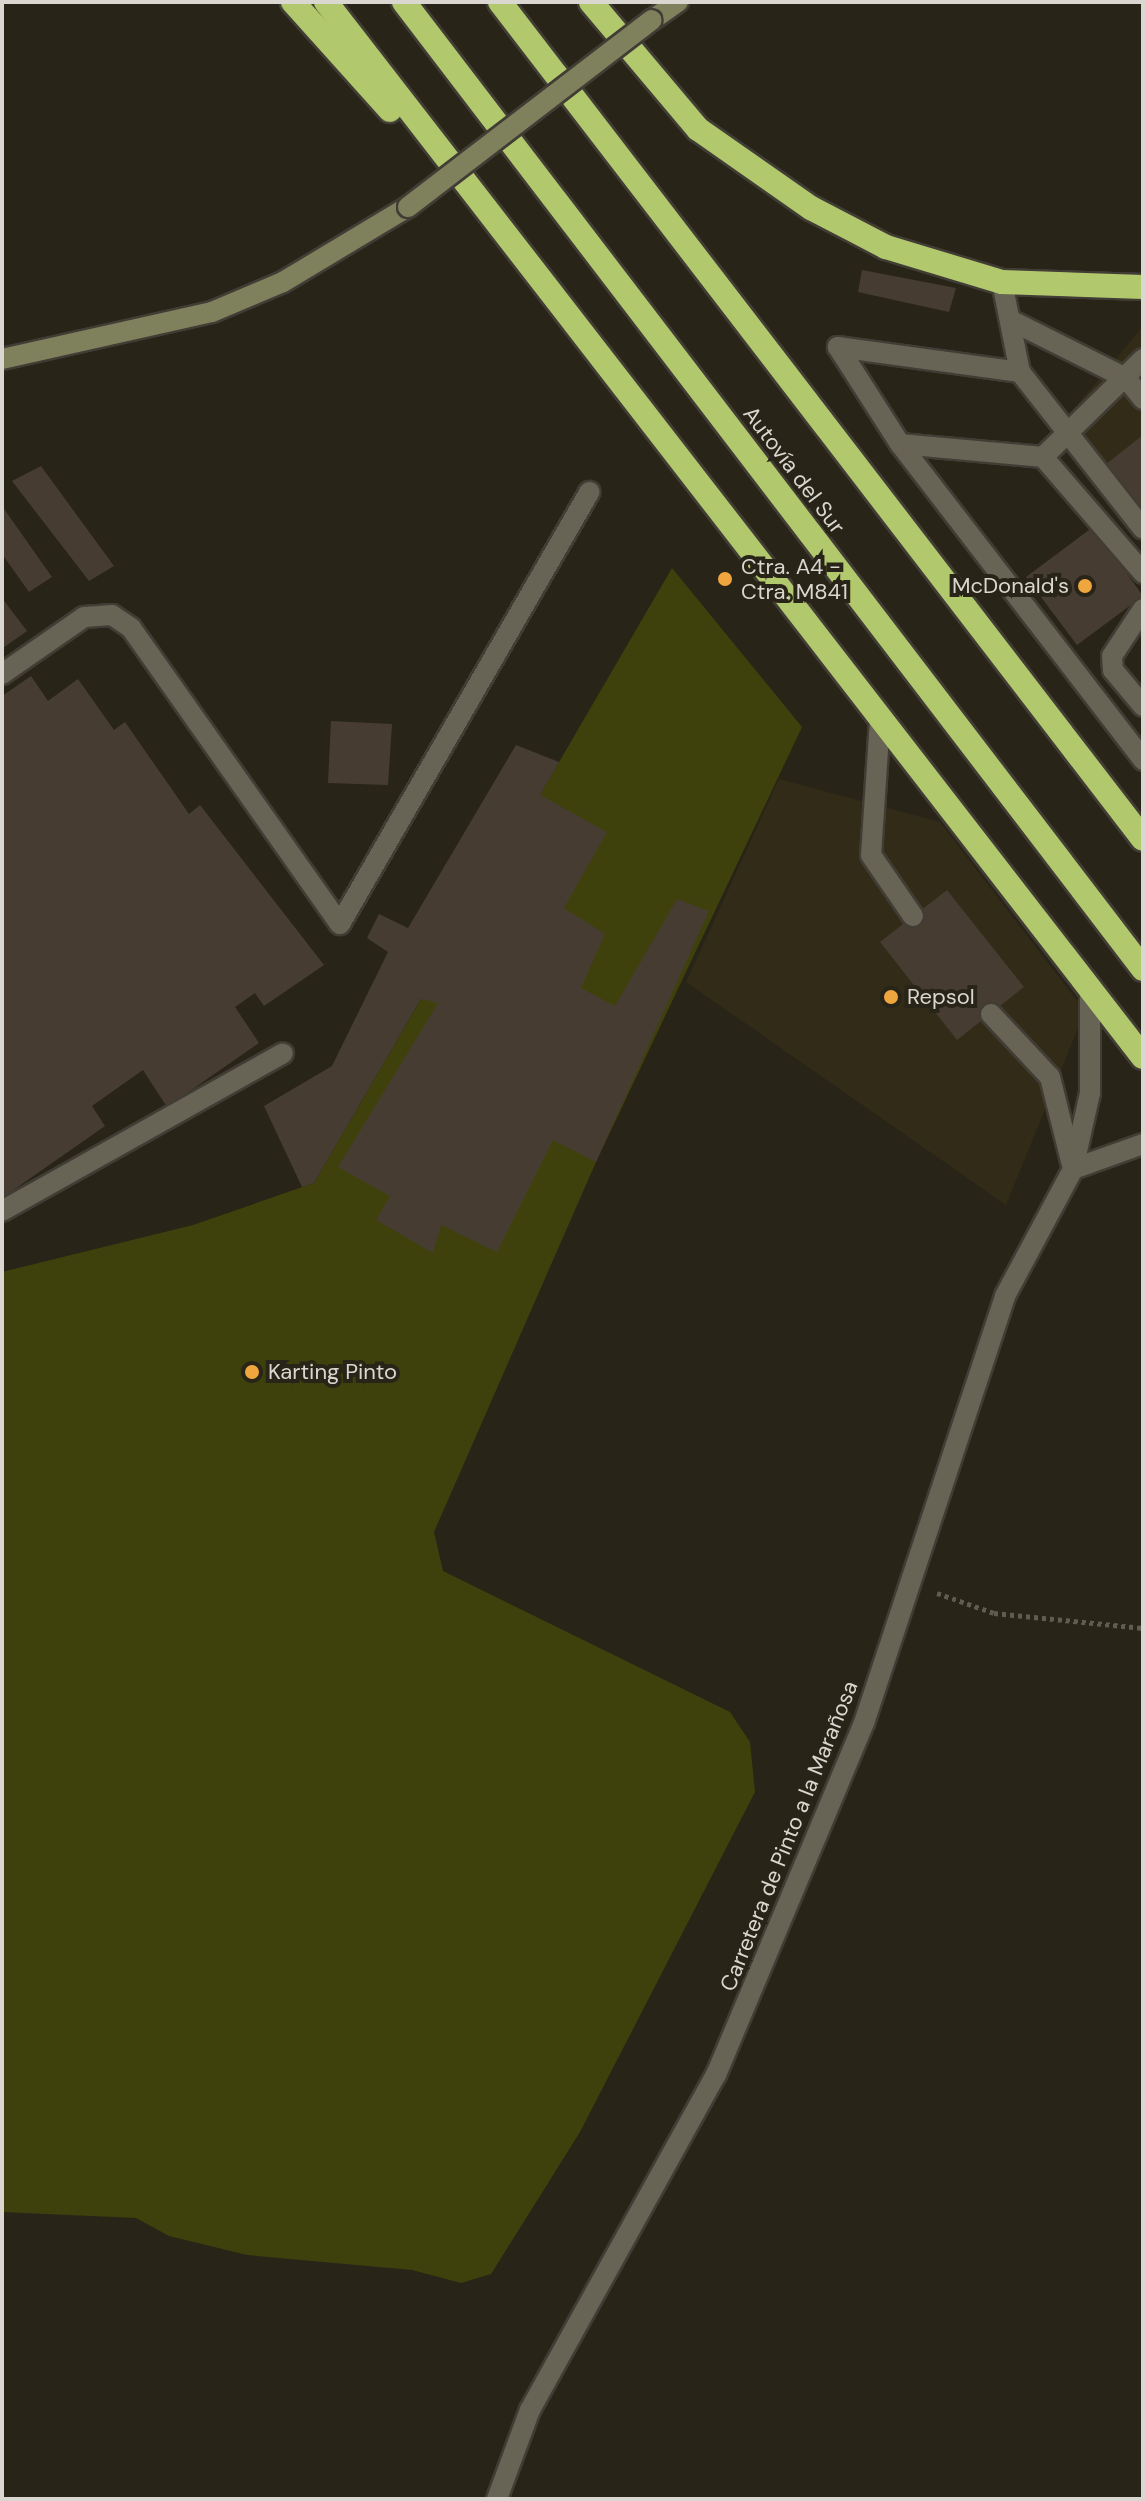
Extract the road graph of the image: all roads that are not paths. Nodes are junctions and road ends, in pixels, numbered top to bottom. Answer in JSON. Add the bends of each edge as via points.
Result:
{"nodes":[{"id":1,"x":293,"y":2,"type":"edge"},
{"id":2,"x":326,"y":2,"type":"edge"},
{"id":3,"x":404,"y":2,"type":"edge"},
{"id":4,"x":500,"y":2,"type":"edge"},
{"id":5,"x":591,"y":2,"type":"edge"},
{"id":6,"x":678,"y":2,"type":"edge"},
{"id":7,"x":524,"y":261,"type":"junction"},
{"id":8,"x":1002,"y":282,"type":"junction"},
{"id":9,"x":1143,"y":287,"type":"edge"},
{"id":10,"x":1010,"y":320,"type":"junction"},
{"id":11,"x":2,"y":359,"type":"edge"},
{"id":12,"x":1143,"y":359,"type":"edge"},
{"id":13,"x":1020,"y":372,"type":"junction"},
{"id":14,"x":1126,"y":378,"type":"junction"},
{"id":15,"x":1143,"y":399,"type":"edge"},
{"id":16,"x":1066,"y":437,"type":"junction"},
{"id":17,"x":900,"y":444,"type":"junction"},
{"id":18,"x":1043,"y":457,"type":"junction"},
{"id":19,"x":589,"y":492,"type":"dead end"},
{"id":20,"x":1143,"y":529,"type":"edge"},
{"id":21,"x":1143,"y":573,"type":"edge"},
{"id":22,"x":1143,"y":609,"type":"edge"},
{"id":23,"x":2,"y":674,"type":"edge"},
{"id":24,"x":1143,"y":706,"type":"edge"},
{"id":25,"x":1143,"y":719,"type":"edge"},
{"id":26,"x":880,"y":720,"type":"junction"},
{"id":27,"x":1125,"y":737,"type":"junction"},
{"id":28,"x":1143,"y":760,"type":"edge"},
{"id":29,"x":1143,"y":839,"type":"edge"},
{"id":30,"x":913,"y":916,"type":"dead end"},
{"id":31,"x":1143,"y":969,"type":"edge"},
{"id":32,"x":1090,"y":991,"type":"junction"},
{"id":33,"x":991,"y":1014,"type":"dead end"},
{"id":34,"x":283,"y":1053,"type":"dead end"},
{"id":35,"x":1143,"y":1057,"type":"edge"},
{"id":36,"x":1143,"y":1144,"type":"edge"},
{"id":37,"x":1073,"y":1169,"type":"junction"},
{"id":38,"x":2,"y":1211,"type":"edge"},
{"id":39,"x":497,"y":2499,"type":"edge"}],
"edges":[{"from":1,"to":7,"type":"highway"},
{"from":2,"to":7,"type":"highway"},
{"from":3,"to":31,"type":"highway","name":"Autovía del Sur"},
{"from":4,"to":29,"type":"highway"},
{"from":5,"to":8,"type":"highway","via":[[698,129],[811,208],[886,247]]},
{"from":6,"to":11,"type":"main road","bridge":true,"via":[[408,207],[283,282],[212,312]]},
{"from":7,"to":26,"type":"highway"},
{"from":8,"to":9,"type":"highway"},
{"from":8,"to":10,"type":"street"},
{"from":10,"to":13,"type":"street"},
{"from":10,"to":14,"type":"street"},
{"from":12,"to":14,"type":"street"},
{"from":13,"to":16,"type":"street"},
{"from":13,"to":17,"type":"street","via":[[838,347]]},
{"from":14,"to":15,"type":"street"},
{"from":14,"to":16,"type":"street"},
{"from":16,"to":18,"type":"street"},
{"from":16,"to":20,"type":"street"},
{"from":17,"to":18,"type":"street"},
{"from":17,"to":27,"type":"street"},
{"from":18,"to":21,"type":"street"},
{"from":19,"to":23,"type":"street","via":[[340,924],[131,628],[112,615],[84,617]]},
{"from":22,"to":24,"type":"street","via":[[1112,656],[1113,670]]},
{"from":25,"to":27,"type":"street"},
{"from":26,"to":30,"type":"street","via":[[871,855]]},
{"from":26,"to":32,"type":"highway"},
{"from":27,"to":28,"type":"street"},
{"from":32,"to":35,"type":"highway"},
{"from":32,"to":37,"type":"street","name":"Carretera de Pinto a la Marañosa","via":[[1090,1093]]},
{"from":33,"to":37,"type":"street","via":[[1050,1077]]},
{"from":34,"to":38,"type":"street"},
{"from":36,"to":37,"type":"street"},
{"from":37,"to":39,"type":"street","name":"Carretera de Pinto a la Marañosa","via":[[1005,1296],[864,1723],[716,2075],[530,2410]]}]}
